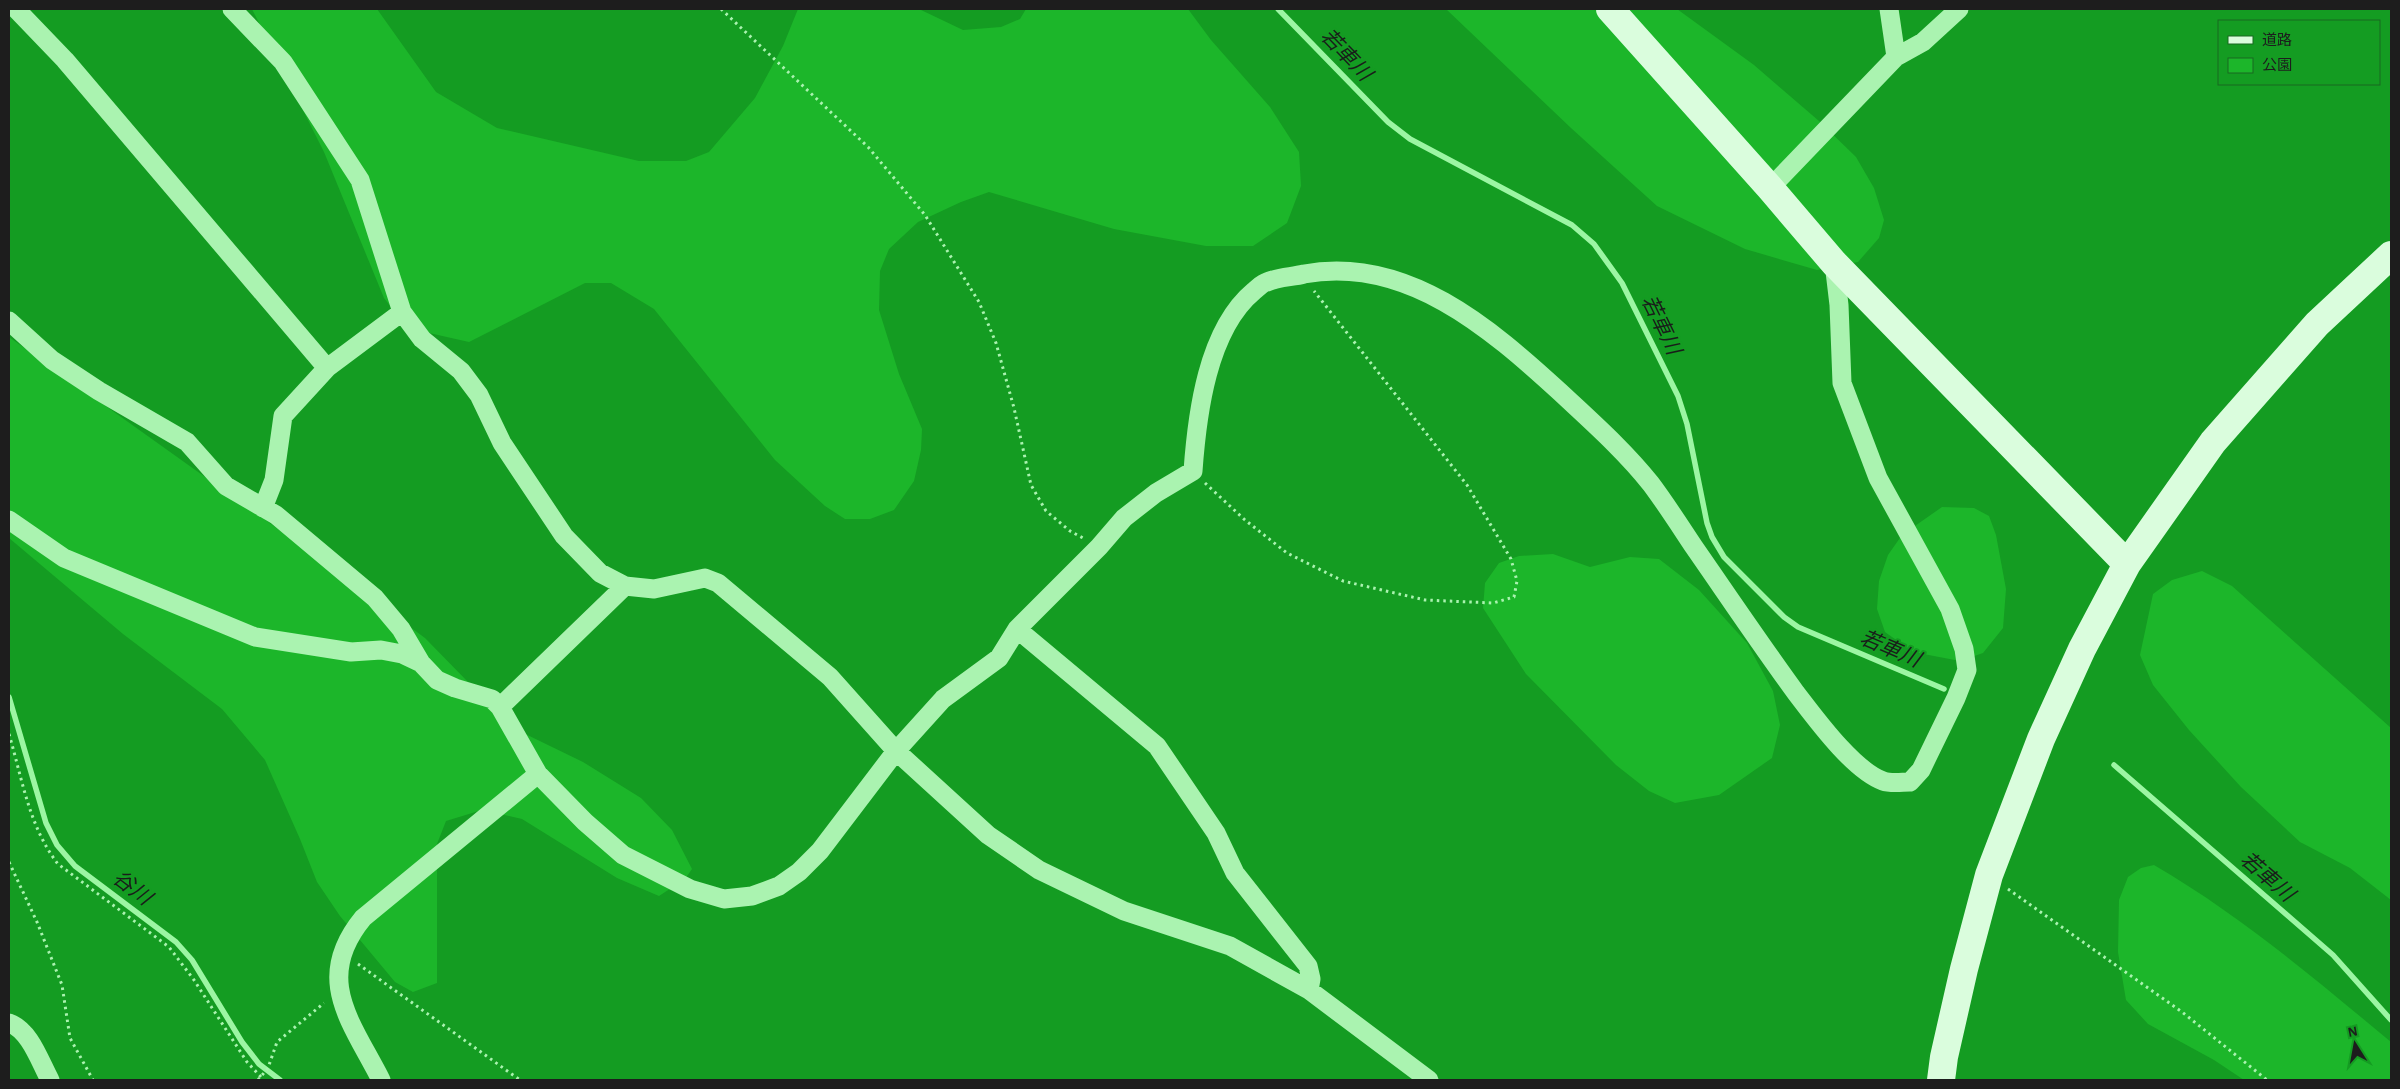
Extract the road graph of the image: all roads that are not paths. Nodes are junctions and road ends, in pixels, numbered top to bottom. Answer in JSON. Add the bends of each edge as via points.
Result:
{"nodes":[{"id":1,"x":16,"y":9,"type":"edge"},
{"id":2,"x":232,"y":9,"type":"edge"},
{"id":3,"x":1610,"y":9,"type":"edge"},
{"id":4,"x":1889,"y":9,"type":"edge"},
{"id":5,"x":1959,"y":9,"type":"edge"},
{"id":6,"x":1896,"y":57,"type":"junction"},
{"id":7,"x":1770,"y":188,"type":"junction"},
{"id":8,"x":2391,"y":255,"type":"edge"},
{"id":9,"x":1834,"y":263,"type":"junction"},
{"id":10,"x":402,"y":312,"type":"junction"},
{"id":11,"x":9,"y":321,"type":"edge"},
{"id":12,"x":327,"y":368,"type":"junction"},
{"id":13,"x":263,"y":508,"type":"junction"},
{"id":14,"x":9,"y":520,"type":"edge"},
{"id":15,"x":2127,"y":564,"type":"junction"},
{"id":16,"x":625,"y":586,"type":"junction"},
{"id":17,"x":1016,"y":629,"type":"junction"},
{"id":18,"x":421,"y":663,"type":"junction"},
{"id":19,"x":500,"y":707,"type":"junction"},
{"id":20,"x":896,"y":751,"type":"junction"},
{"id":21,"x":538,"y":774,"type":"junction"},
{"id":22,"x":1309,"y":990,"type":"junction"},
{"id":23,"x":9,"y":1023,"type":"edge"},
{"id":24,"x":50,"y":1080,"type":"edge"},
{"id":25,"x":381,"y":1080,"type":"edge"},
{"id":26,"x":1429,"y":1080,"type":"edge"},
{"id":27,"x":1941,"y":1080,"type":"edge"}],
"edges":[{"from":1,"to":12,"type":"street","via":[[65,60]]},
{"from":2,"to":10,"type":"street","via":[[283,62],[360,180]]},
{"from":3,"to":7,"type":"street"},
{"from":4,"to":6,"type":"street"},
{"from":5,"to":6,"type":"street","via":[[1922,42]]},
{"from":6,"to":7,"type":"street"},
{"from":7,"to":9,"type":"street"},
{"from":8,"to":15,"type":"street","via":[[2317,324],[2213,442]]},
{"from":9,"to":15,"type":"street"},
{"from":9,"to":17,"type":"street","via":[[1842,383],[1878,478],[1950,610],[1964,649],[1967,670],[1956,698],[1921,770],[1910,782],[1884,782],[1853,761],[1818,722],[1650,484],[1601,430],[1490,330],[1445,302],[1395,280],[1362,272],[1326,270],[1266,282],[1243,300],[1220,339],[1204,390],[1196,426],[1193,472],[1156,493],[1124,518]]},
{"from":10,"to":12,"type":"street"},
{"from":10,"to":16,"type":"street","via":[[422,339],[461,371],[479,395],[502,443],[564,536],[600,572]]},
{"from":11,"to":13,"type":"street","via":[[52,360],[187,442],[226,486]]},
{"from":12,"to":13,"type":"street","via":[[283,416],[274,480]]},
{"from":13,"to":18,"type":"street","via":[[276,515],[375,598],[401,628]]},
{"from":14,"to":18,"type":"street","via":[[64,558],[255,637],[351,652],[381,650],[402,654]]},
{"from":15,"to":27,"type":"street","via":[[2082,649],[2041,739],[1989,875],[1959,989]]},
{"from":16,"to":19,"type":"street"},
{"from":16,"to":20,"type":"street","via":[[654,589],[705,578],[718,583],[830,677]]},
{"from":17,"to":20,"type":"street","via":[[999,658],[943,699]]},
{"from":17,"to":22,"type":"street","via":[[1157,746],[1216,833],[1235,873],[1308,966]]},
{"from":18,"to":19,"type":"street","via":[[437,680],[492,700]]},
{"from":19,"to":21,"type":"street"},
{"from":20,"to":21,"type":"street","via":[[820,851],[799,872],[779,886],[752,896],[724,899],[690,888],[624,855],[585,822]]},
{"from":20,"to":22,"type":"street","via":[[988,835],[1039,870],[1124,911],[1230,946]]},
{"from":21,"to":25,"type":"street","via":[[363,918],[351,932],[341,952],[338,991]]},
{"from":22,"to":26,"type":"street"},
{"from":23,"to":24,"type":"street","via":[[26,1036]]}]}
